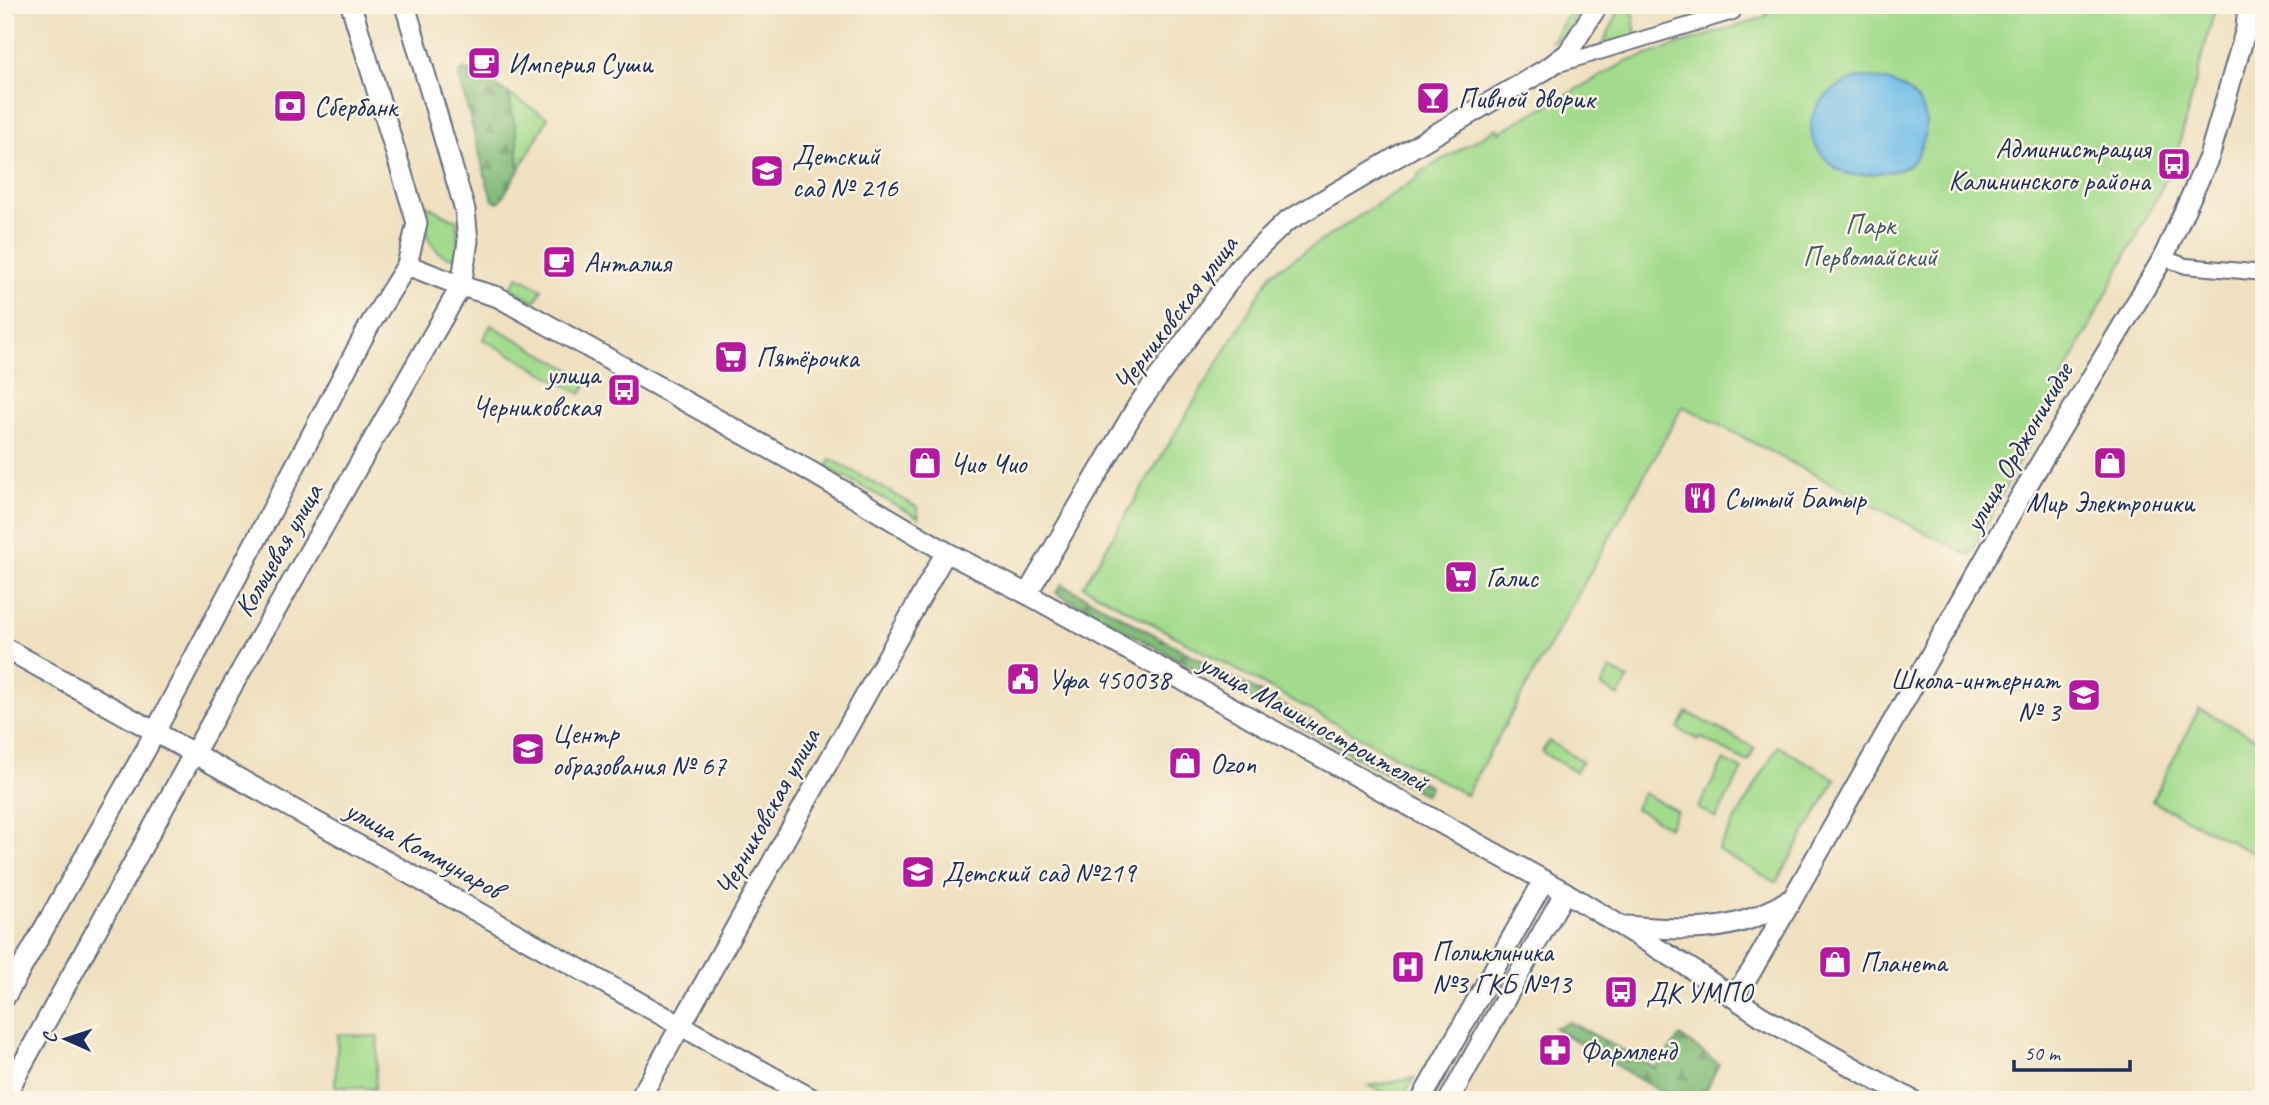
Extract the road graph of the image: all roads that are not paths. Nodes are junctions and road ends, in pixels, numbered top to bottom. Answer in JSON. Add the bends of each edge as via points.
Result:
{"nodes":[{"id":1,"x":351,"y":5,"type":"edge"},
{"id":2,"x":405,"y":5,"type":"edge"},
{"id":3,"x":1598,"y":5,"type":"edge"},
{"id":4,"x":1732,"y":5,"type":"edge"},
{"id":5,"x":2248,"y":5,"type":"edge"},
{"id":6,"x":1548,"y":68,"type":"junction"},
{"id":7,"x":2164,"y":258,"type":"junction"},
{"id":8,"x":407,"y":265,"type":"junction"},
{"id":9,"x":2264,"y":273,"type":"edge"},
{"id":10,"x":461,"y":286,"type":"junction"},
{"id":11,"x":946,"y":552,"type":"junction"},
{"id":12,"x":1027,"y":594,"type":"junction"},
{"id":13,"x":5,"y":648,"type":"edge"},
{"id":14,"x":156,"y":731,"type":"junction"},
{"id":15,"x":194,"y":753,"type":"junction"},
{"id":16,"x":1544,"y":880,"type":"junction"},
{"id":17,"x":1565,"y":892,"type":"junction"},
{"id":18,"x":1791,"y":898,"type":"junction"},
{"id":19,"x":1623,"y":926,"type":"junction"},
{"id":20,"x":1734,"y":996,"type":"junction"},
{"id":21,"x":5,"y":997,"type":"edge"},
{"id":22,"x":680,"y":1025,"type":"junction"},
{"id":23,"x":5,"y":1096,"type":"edge"},
{"id":24,"x":639,"y":1100,"type":"edge"},
{"id":25,"x":814,"y":1100,"type":"edge"},
{"id":26,"x":1421,"y":1100,"type":"edge"},
{"id":27,"x":1449,"y":1100,"type":"edge"},
{"id":28,"x":1912,"y":1100,"type":"edge"}],
"edges":[{"from":1,"to":8,"type":"main road","name":"Кольцевая улица","via":[[417,223]]},
{"from":2,"to":10,"type":"main road","name":"Кольцевая улица","via":[[465,210],[468,241]]},
{"from":3,"to":6,"type":"main road","name":"Черниковская улица","via":[[1568,53]]},
{"from":4,"to":6,"type":"street","via":[[1733,12]]},
{"from":5,"to":7,"type":"main road","name":"улица Орджоникидзе","via":[[2246,29],[2209,157]]},
{"from":6,"to":12,"type":"main road","name":"Черниковская улица","via":[[1286,222],[1241,265],[1138,405]]},
{"from":7,"to":9,"type":"street","via":[[2186,266]]},
{"from":7,"to":18,"type":"main road","name":"улица Орджоникидзе","via":[[2018,499]]},
{"from":8,"to":10,"type":"main road","name":"улица Машиностроителей"},
{"from":8,"to":14,"type":"main road","name":"Кольцевая улица","via":[[369,326]]},
{"from":10,"to":11,"type":"main road","name":"улица Машиностроителей","via":[[498,297]]},
{"from":10,"to":15,"type":"main road","name":"Кольцевая улица"},
{"from":11,"to":12,"type":"main road","name":"улица Машиностроителей"},
{"from":11,"to":22,"type":"main road","name":"Черниковская улица"},
{"from":12,"to":16,"type":"main road","name":"улица Машиностроителей"},
{"from":13,"to":14,"type":"main road","name":"улица Коммунаров"},
{"from":14,"to":15,"type":"main road","name":"улица Коммунаров"},
{"from":14,"to":21,"type":"main road","name":"Кольцевая улица"},
{"from":15,"to":22,"type":"main road","name":"улица Коммунаров"},
{"from":15,"to":23,"type":"main road","name":"Кольцевая улица"},
{"from":16,"to":17,"type":"main road","name":"улица Машиностроителей"},
{"from":16,"to":26,"type":"main road"},
{"from":17,"to":19,"type":"main road","name":"улица Машиностроителей"},
{"from":17,"to":27,"type":"main road"},
{"from":18,"to":19,"type":"main road","name":"улица Орджоникидзе","via":[[1766,915],[1715,929]]},
{"from":18,"to":20,"type":"main road","name":"улица Орджоникидзе"},
{"from":19,"to":20,"type":"main road","name":"улица Машиностроителей"},
{"from":20,"to":28,"type":"main road","name":"улица Машиностроителей","via":[[1766,1019]]},
{"from":22,"to":24,"type":"main road","name":"Черниковская улица"},
{"from":22,"to":25,"type":"main road","name":"улица Коммунаров"}]}
